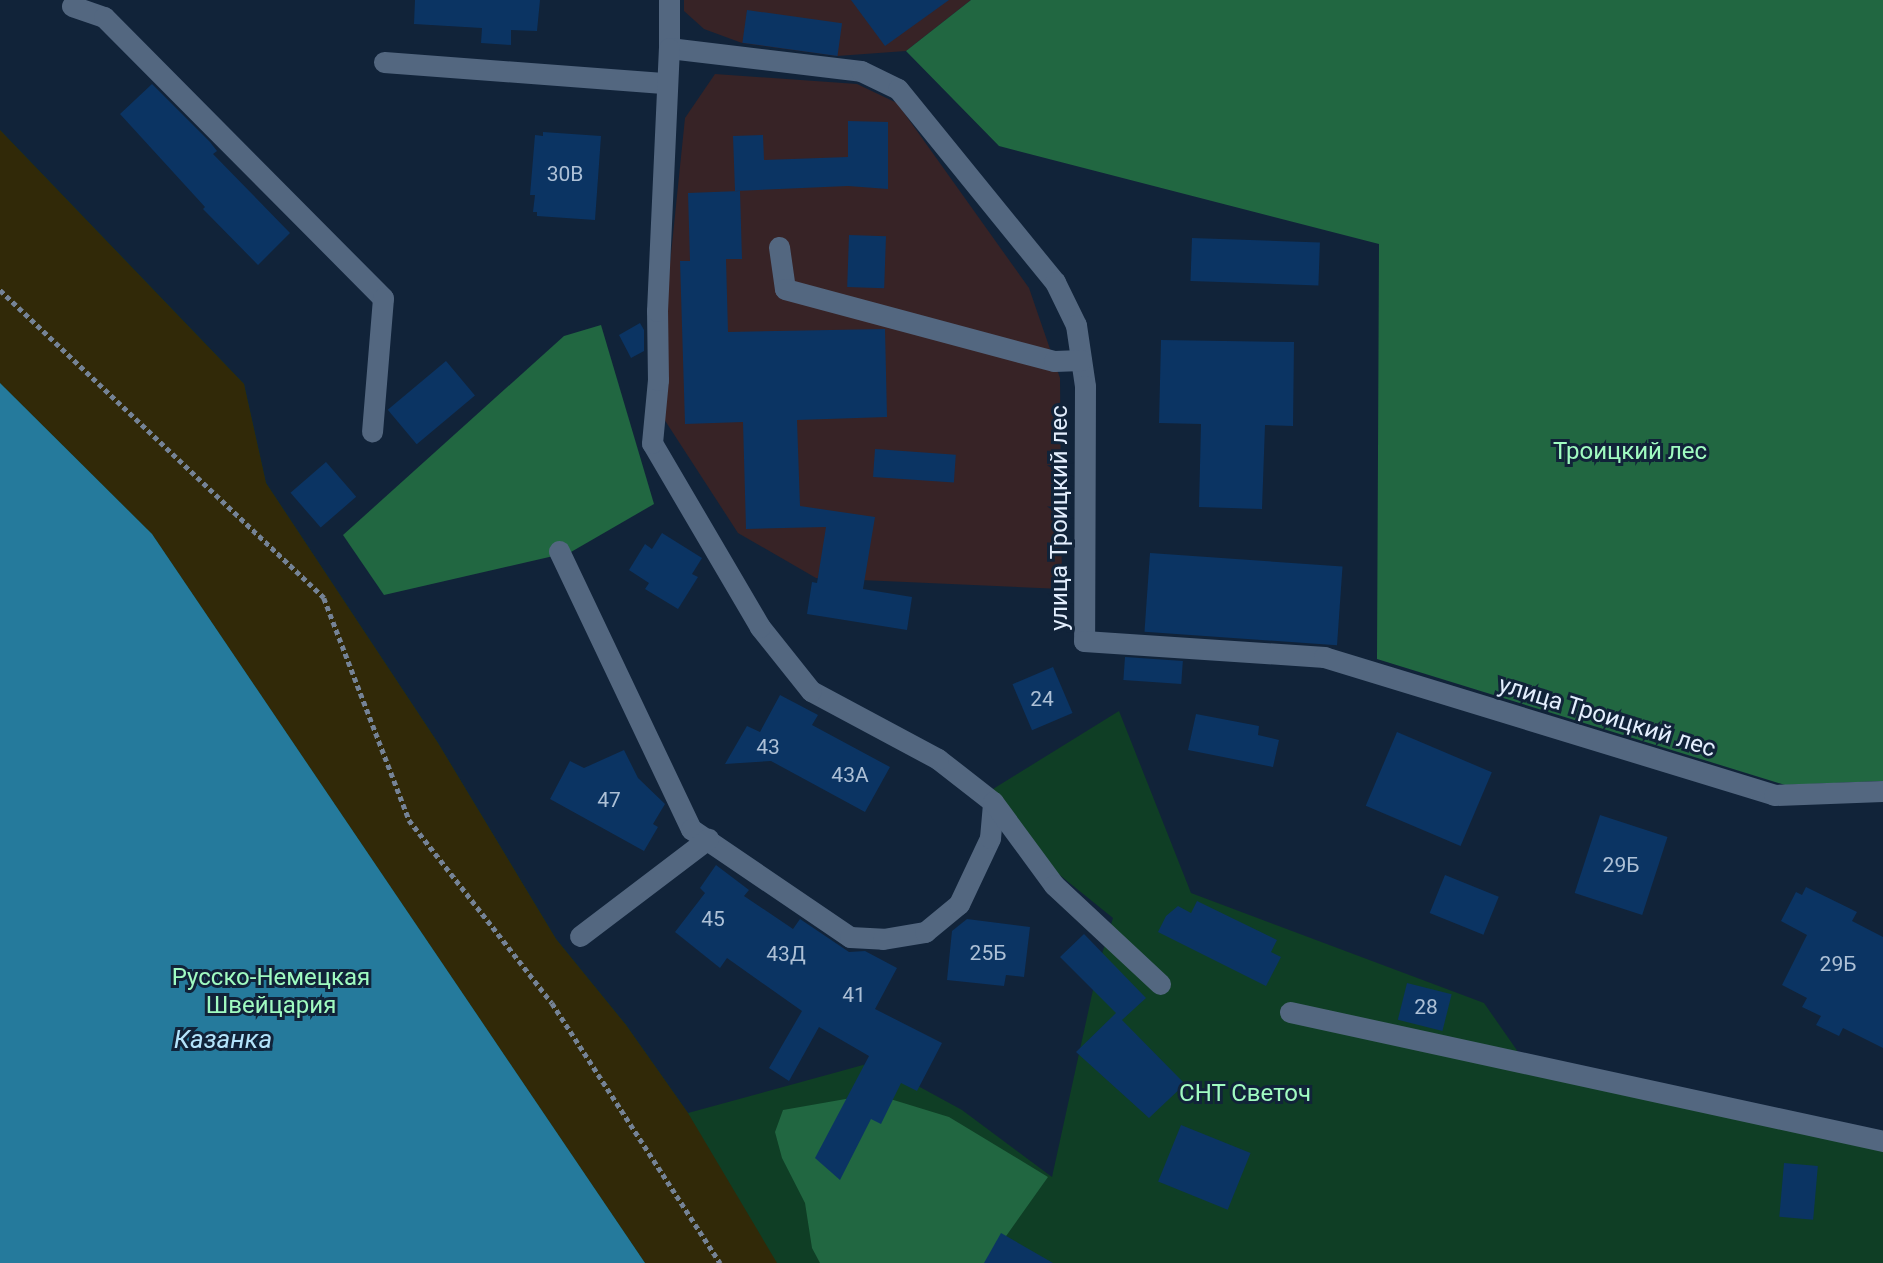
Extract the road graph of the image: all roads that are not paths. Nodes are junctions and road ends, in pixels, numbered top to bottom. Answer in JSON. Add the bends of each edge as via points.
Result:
{"nodes":[{"id":1,"x":669,"y":0,"type":"edge"},
{"id":2,"x":72,"y":6,"type":"dead end"},
{"id":3,"x":669,"y":48,"type":"junction"},
{"id":4,"x":384,"y":62,"type":"dead end"},
{"id":5,"x":666,"y":83,"type":"junction"},
{"id":6,"x":779,"y":247,"type":"dead end"},
{"id":7,"x":1081,"y":360,"type":"junction"},
{"id":8,"x":372,"y":432,"type":"dead end"},
{"id":9,"x":559,"y":551,"type":"dead end"},
{"id":10,"x":1883,"y":792,"type":"edge"},
{"id":11,"x":993,"y":803,"type":"junction"},
{"id":12,"x":708,"y":839,"type":"junction"},
{"id":13,"x":580,"y":936,"type":"dead end"},
{"id":14,"x":1160,"y":984,"type":"dead end"},
{"id":15,"x":1290,"y":1012,"type":"dead end"},
{"id":16,"x":1883,"y":1141,"type":"edge"}],
"edges":[{"from":1,"to":3,"type":"street"},
{"from":2,"to":8,"type":"street","via":[[104,18],[383,298]]},
{"from":3,"to":5,"type":"street"},
{"from":3,"to":7,"type":"street","name":"улица Троицкий лес","via":[[861,71],[898,89],[1055,282],[1076,325]]},
{"from":4,"to":5,"type":"street"},
{"from":5,"to":11,"type":"street","via":[[657,311],[659,380],[652,443],[760,627],[811,691],[938,759]]},
{"from":6,"to":7,"type":"street","via":[[785,289],[1054,361]]},
{"from":7,"to":10,"type":"street","name":"улица Троицкий лес","via":[[1085,386],[1084,641],[1324,657],[1774,795]]},
{"from":9,"to":12,"type":"street","via":[[691,829]]},
{"from":11,"to":12,"type":"street","via":[[990,838],[959,904],[925,932],[883,939],[850,937]]},
{"from":11,"to":14,"type":"street","via":[[1054,885]]},
{"from":12,"to":13,"type":"street"},
{"from":15,"to":16,"type":"street"}]}
